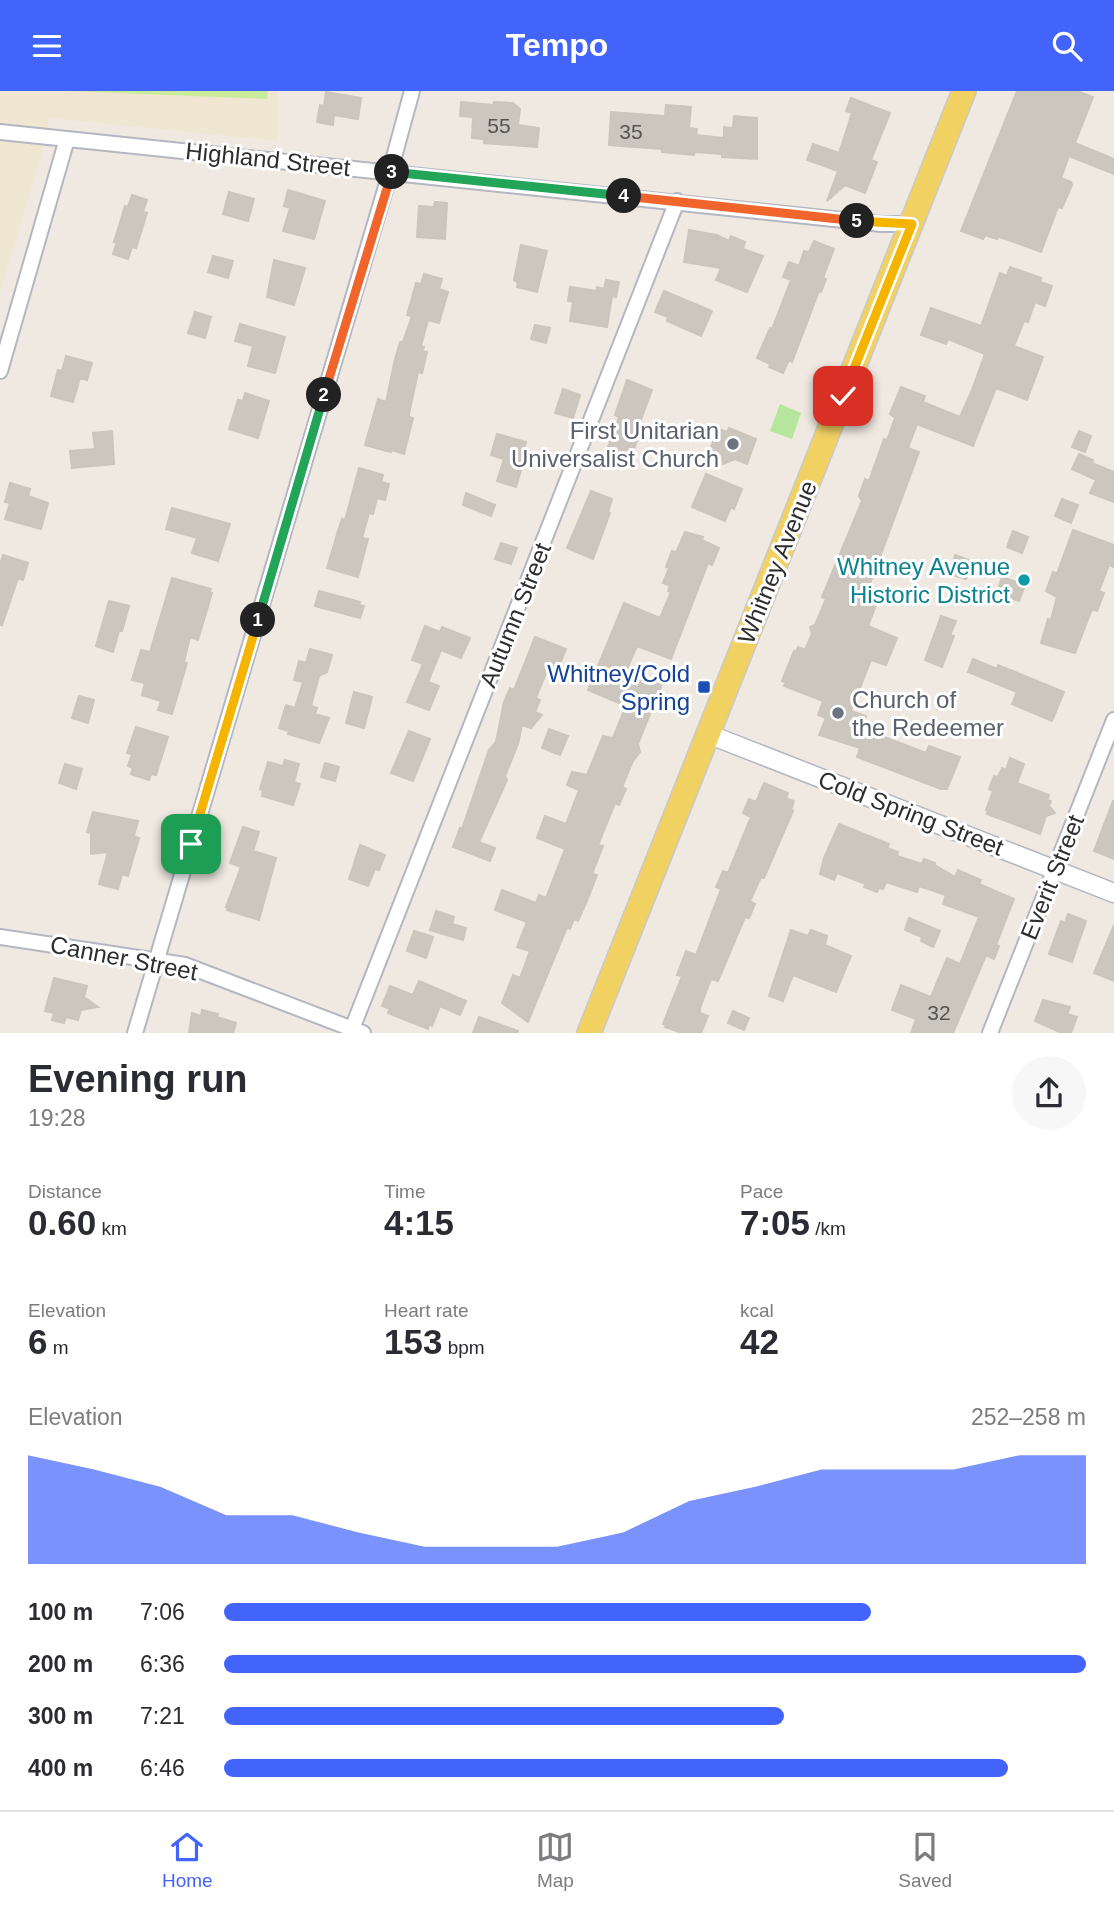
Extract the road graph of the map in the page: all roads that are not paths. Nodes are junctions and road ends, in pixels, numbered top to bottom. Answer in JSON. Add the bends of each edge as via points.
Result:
{"nodes":[{"id":1,"x":412,"y":91,"type":"edge"},
{"id":2,"x":964,"y":91,"type":"edge"},
{"id":3,"x":0,"y":132,"type":"edge"},
{"id":4,"x":67,"y":139,"type":"junction"},
{"id":5,"x":390,"y":172,"type":"junction"},
{"id":6,"x":677,"y":201,"type":"junction"},
{"id":7,"x":912,"y":224,"type":"junction"},
{"id":8,"x":0,"y":371,"type":"edge"},
{"id":9,"x":1114,"y":720,"type":"edge"},
{"id":10,"x":708,"y":734,"type":"junction"},
{"id":11,"x":1055,"y":870,"type":"junction"},
{"id":12,"x":1114,"y":893,"type":"edge"},
{"id":13,"x":0,"y":937,"type":"edge"},
{"id":14,"x":157,"y":960,"type":"junction"},
{"id":15,"x":357,"y":1031,"type":"edge"},
{"id":16,"x":135,"y":1033,"type":"edge"},
{"id":17,"x":589,"y":1033,"type":"edge"},
{"id":18,"x":990,"y":1033,"type":"edge"}],
"edges":[{"from":1,"to":5,"type":"street"},
{"from":2,"to":7,"type":"main road","name":"Whitney Avenue"},
{"from":3,"to":4,"type":"street","name":"Highland Street"},
{"from":4,"to":5,"type":"street","name":"Highland Street"},
{"from":4,"to":8,"type":"street"},
{"from":5,"to":6,"type":"street","name":"Highland Street"},
{"from":5,"to":14,"type":"street"},
{"from":6,"to":7,"type":"street","name":"Highland Street"},
{"from":6,"to":15,"type":"street","name":"Autumn Street"},
{"from":7,"to":10,"type":"main road","name":"Whitney Avenue"},
{"from":9,"to":11,"type":"street","name":"Everit Street"},
{"from":10,"to":11,"type":"street","name":"Cold Spring Street"},
{"from":10,"to":17,"type":"main road","name":"Whitney Avenue"},
{"from":11,"to":12,"type":"street","name":"Cold Spring Street"},
{"from":11,"to":18,"type":"street","name":"Everit Street"},
{"from":13,"to":14,"type":"street","name":"Canner Street"},
{"from":14,"to":15,"type":"street","name":"Canner Street","via":[[185,965]]},
{"from":14,"to":16,"type":"street"}]}
